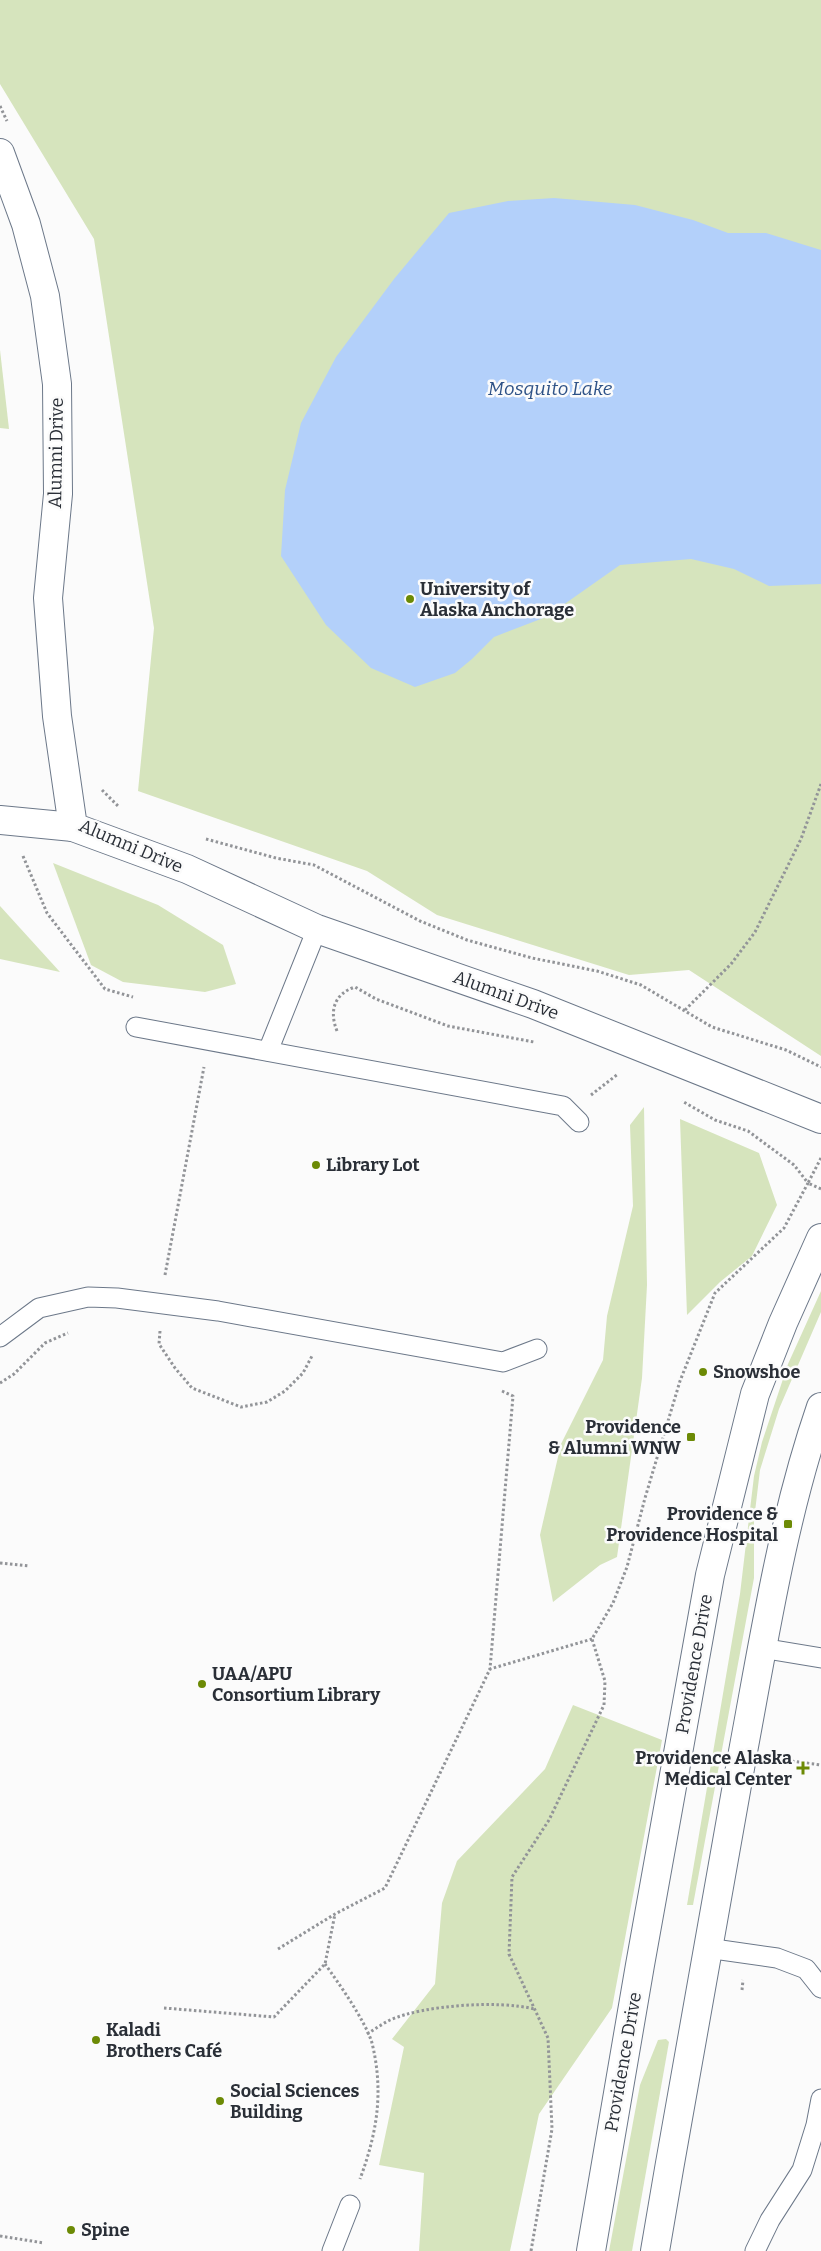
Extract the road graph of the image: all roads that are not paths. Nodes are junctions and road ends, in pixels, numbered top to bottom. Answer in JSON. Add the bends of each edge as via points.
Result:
{"nodes":[{"id":1,"x":0,"y":153,"type":"edge"},
{"id":2,"x":0,"y":820,"type":"edge"},
{"id":3,"x":73,"y":826,"type":"junction"},
{"id":4,"x":317,"y":929,"type":"junction"},
{"id":5,"x":136,"y":1027,"type":"dead end"},
{"id":6,"x":268,"y":1051,"type":"junction"},
{"id":7,"x":574,"y":1117,"type":"road end"},
{"id":8,"x":821,"y":1119,"type":"edge"},
{"id":9,"x":821,"y":1238,"type":"edge"},
{"id":10,"x":0,"y":1337,"type":"edge"},
{"id":11,"x":537,"y":1349,"type":"dead end"},
{"id":12,"x":821,"y":1407,"type":"edge"},
{"id":13,"x":762,"y":1648,"type":"junction"},
{"id":14,"x":821,"y":1658,"type":"edge"},
{"id":15,"x":707,"y":1948,"type":"junction"},
{"id":16,"x":820,"y":1986,"type":"edge"},
{"id":17,"x":821,"y":2099,"type":"edge"},
{"id":18,"x":350,"y":2205,"type":"road end"},
{"id":19,"x":332,"y":2251,"type":"edge"},
{"id":20,"x":591,"y":2251,"type":"edge"},
{"id":21,"x":655,"y":2251,"type":"edge"},
{"id":22,"x":755,"y":2251,"type":"edge"}],
"edges":[{"from":1,"to":3,"type":"main road","name":"Alumni Drive","via":[[26,224],[45,296],[57,384],[58,494],[48,598],[57,716]]},
{"from":2,"to":3,"type":"main road"},
{"from":3,"to":4,"type":"main road","name":"Alumni Drive","via":[[187,870]]},
{"from":4,"to":6,"type":"lane"},
{"from":4,"to":8,"type":"main road","name":"Alumni Drive","via":[[533,1004]]},
{"from":5,"to":6,"type":"lane"},
{"from":6,"to":7,"type":"lane","via":[[563,1106]]},
{"from":9,"to":20,"type":"main road","name":"Providence Drive","via":[[755,1394],[710,1575]]},
{"from":10,"to":11,"type":"lane","via":[[39,1308],[88,1297],[218,1312],[503,1362]]},
{"from":12,"to":13,"type":"main road","via":[[785,1535]]},
{"from":13,"to":14,"type":"lane"},
{"from":13,"to":15,"type":"main road"},
{"from":15,"to":16,"type":"lane","via":[[777,1958],[806,1969]]},
{"from":15,"to":21,"type":"main road"},
{"from":17,"to":22,"type":"lane","via":[[802,2170],[770,2220]]},
{"from":18,"to":19,"type":"lane"}]}
